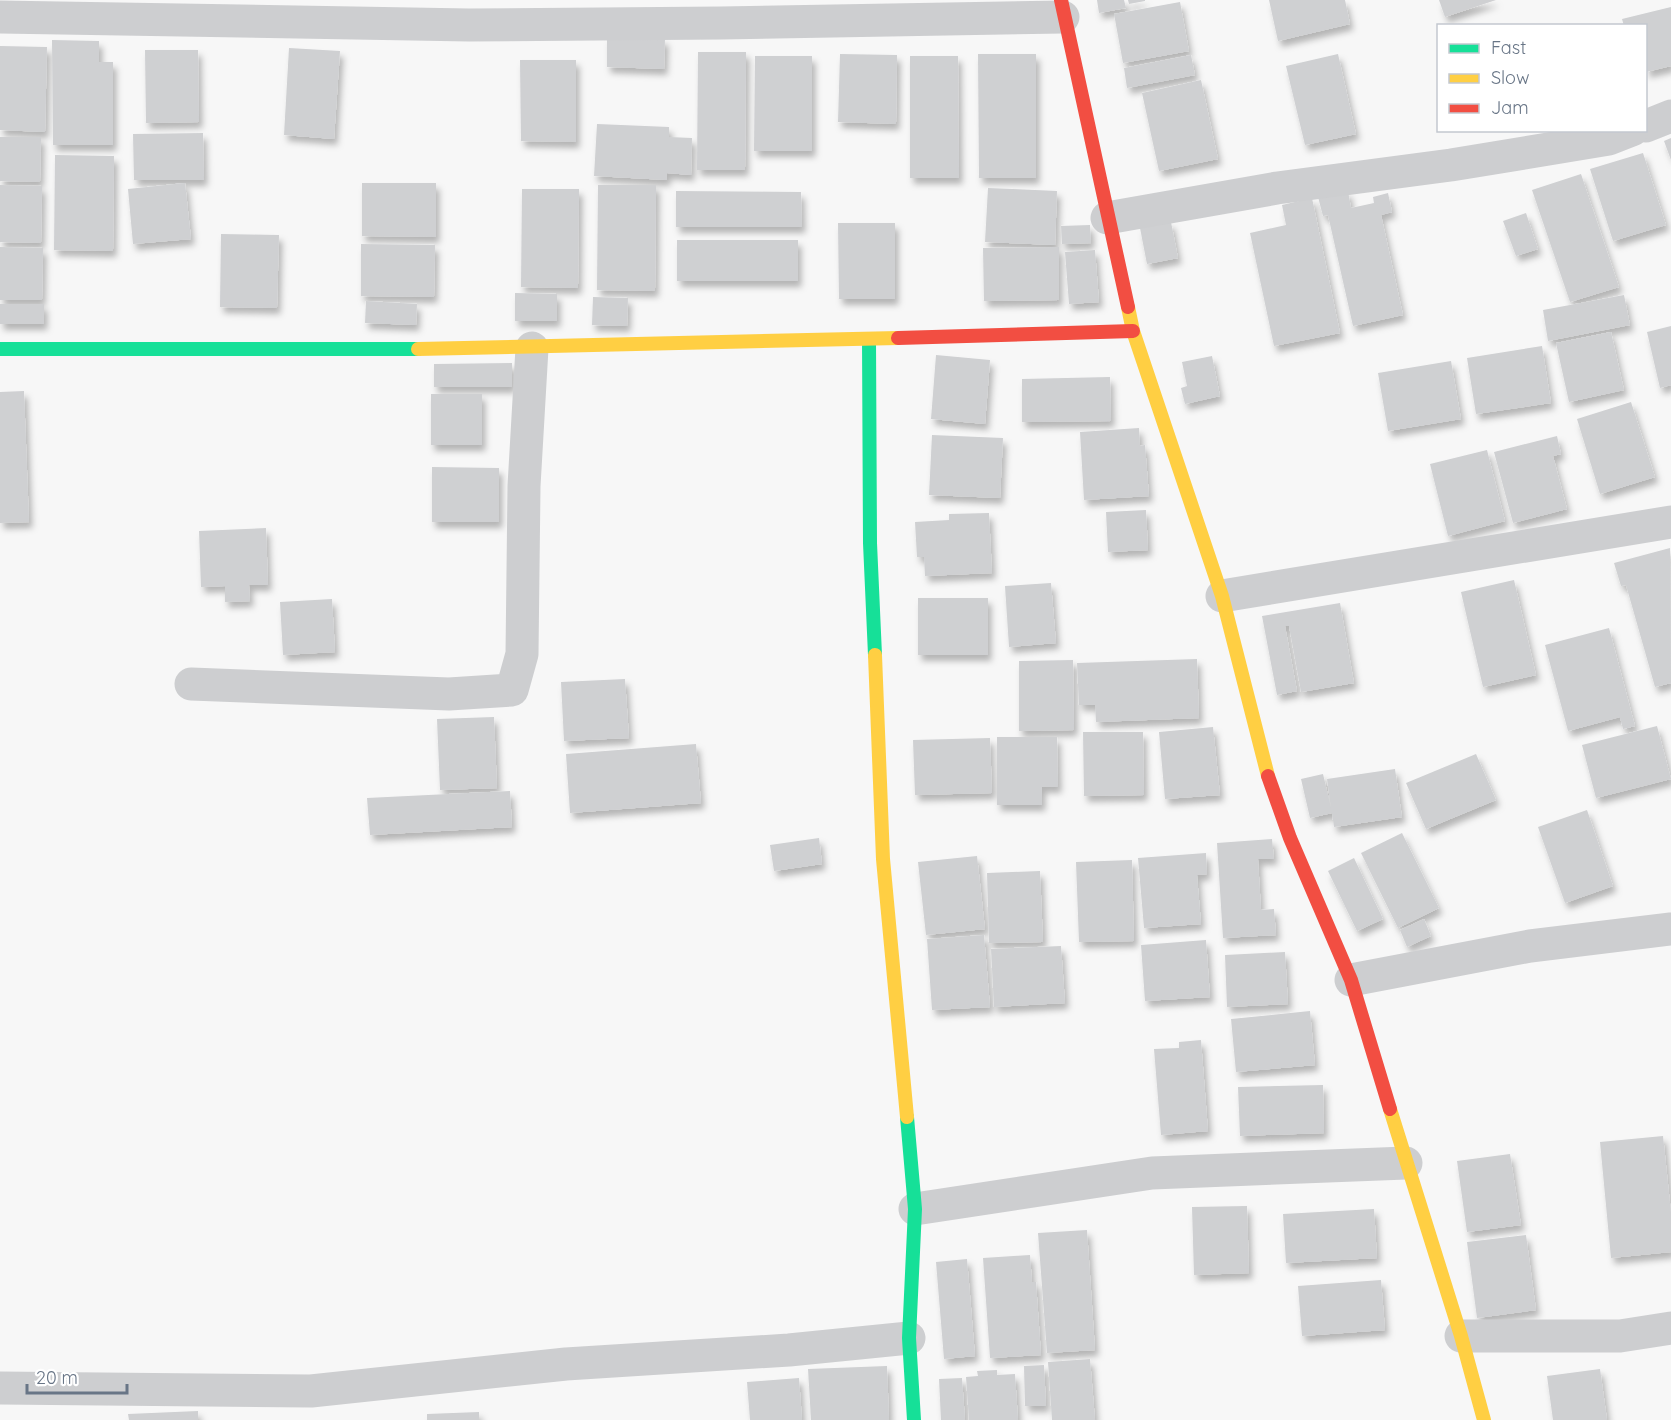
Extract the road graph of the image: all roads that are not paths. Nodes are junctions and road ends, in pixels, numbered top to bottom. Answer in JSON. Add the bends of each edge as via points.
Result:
{"nodes":[{"id":1,"x":1062,"y":8,"type":"edge"},
{"id":2,"x":118,"y":9,"type":"edge"},
{"id":3,"x":0,"y":17,"type":"edge"},
{"id":4,"x":1671,"y":116,"type":"edge"},
{"id":5,"x":1647,"y":126,"type":"edge"},
{"id":6,"x":1627,"y":132,"type":"edge"},
{"id":7,"x":1107,"y":218,"type":"junction"},
{"id":8,"x":1132,"y":331,"type":"junction"},
{"id":9,"x":868,"y":340,"type":"junction"},
{"id":10,"x":532,"y":348,"type":"junction"},
{"id":11,"x":0,"y":349,"type":"edge"},
{"id":12,"x":1671,"y":522,"type":"edge"},
{"id":13,"x":1222,"y":596,"type":"junction"},
{"id":14,"x":191,"y":684,"type":"dead end"},
{"id":15,"x":1671,"y":929,"type":"edge"},
{"id":16,"x":1351,"y":980,"type":"junction"},
{"id":17,"x":1406,"y":1163,"type":"junction"},
{"id":18,"x":915,"y":1209,"type":"junction"},
{"id":19,"x":1671,"y":1328,"type":"edge"},
{"id":20,"x":1461,"y":1336,"type":"junction"},
{"id":21,"x":909,"y":1338,"type":"junction"},
{"id":22,"x":0,"y":1388,"type":"edge"},
{"id":23,"x":914,"y":1420,"type":"edge"},
{"id":24,"x":1484,"y":1420,"type":"edge"}],
"edges":[{"from":1,"to":2,"type":"street","via":[[733,23],[469,25]]},
{"from":1,"to":7,"type":"street"},
{"from":2,"to":3,"type":"street"},
{"from":4,"to":5,"type":"street"},
{"from":6,"to":7,"type":"street","via":[[1609,139],[1277,188]]},
{"from":7,"to":8,"type":"street"},
{"from":8,"to":9,"type":"street"},
{"from":8,"to":13,"type":"street"},
{"from":9,"to":10,"type":"street"},
{"from":9,"to":18,"type":"street","via":[[870,543],[883,860]]},
{"from":10,"to":11,"type":"street","via":[[209,352]]},
{"from":10,"to":14,"type":"street","via":[[524,486],[522,654],[512,690],[449,694]]},
{"from":12,"to":13,"type":"street"},
{"from":13,"to":16,"type":"street","via":[[1270,782]]},
{"from":15,"to":16,"type":"street","via":[[1530,946]]},
{"from":16,"to":17,"type":"street"},
{"from":17,"to":18,"type":"street","via":[[1152,1173]]},
{"from":17,"to":20,"type":"street"},
{"from":18,"to":21,"type":"street"},
{"from":19,"to":20,"type":"street","via":[[1620,1336]]},
{"from":20,"to":24,"type":"street"},
{"from":21,"to":22,"type":"street","via":[[566,1364],[311,1391]]},
{"from":21,"to":23,"type":"street"}]}
